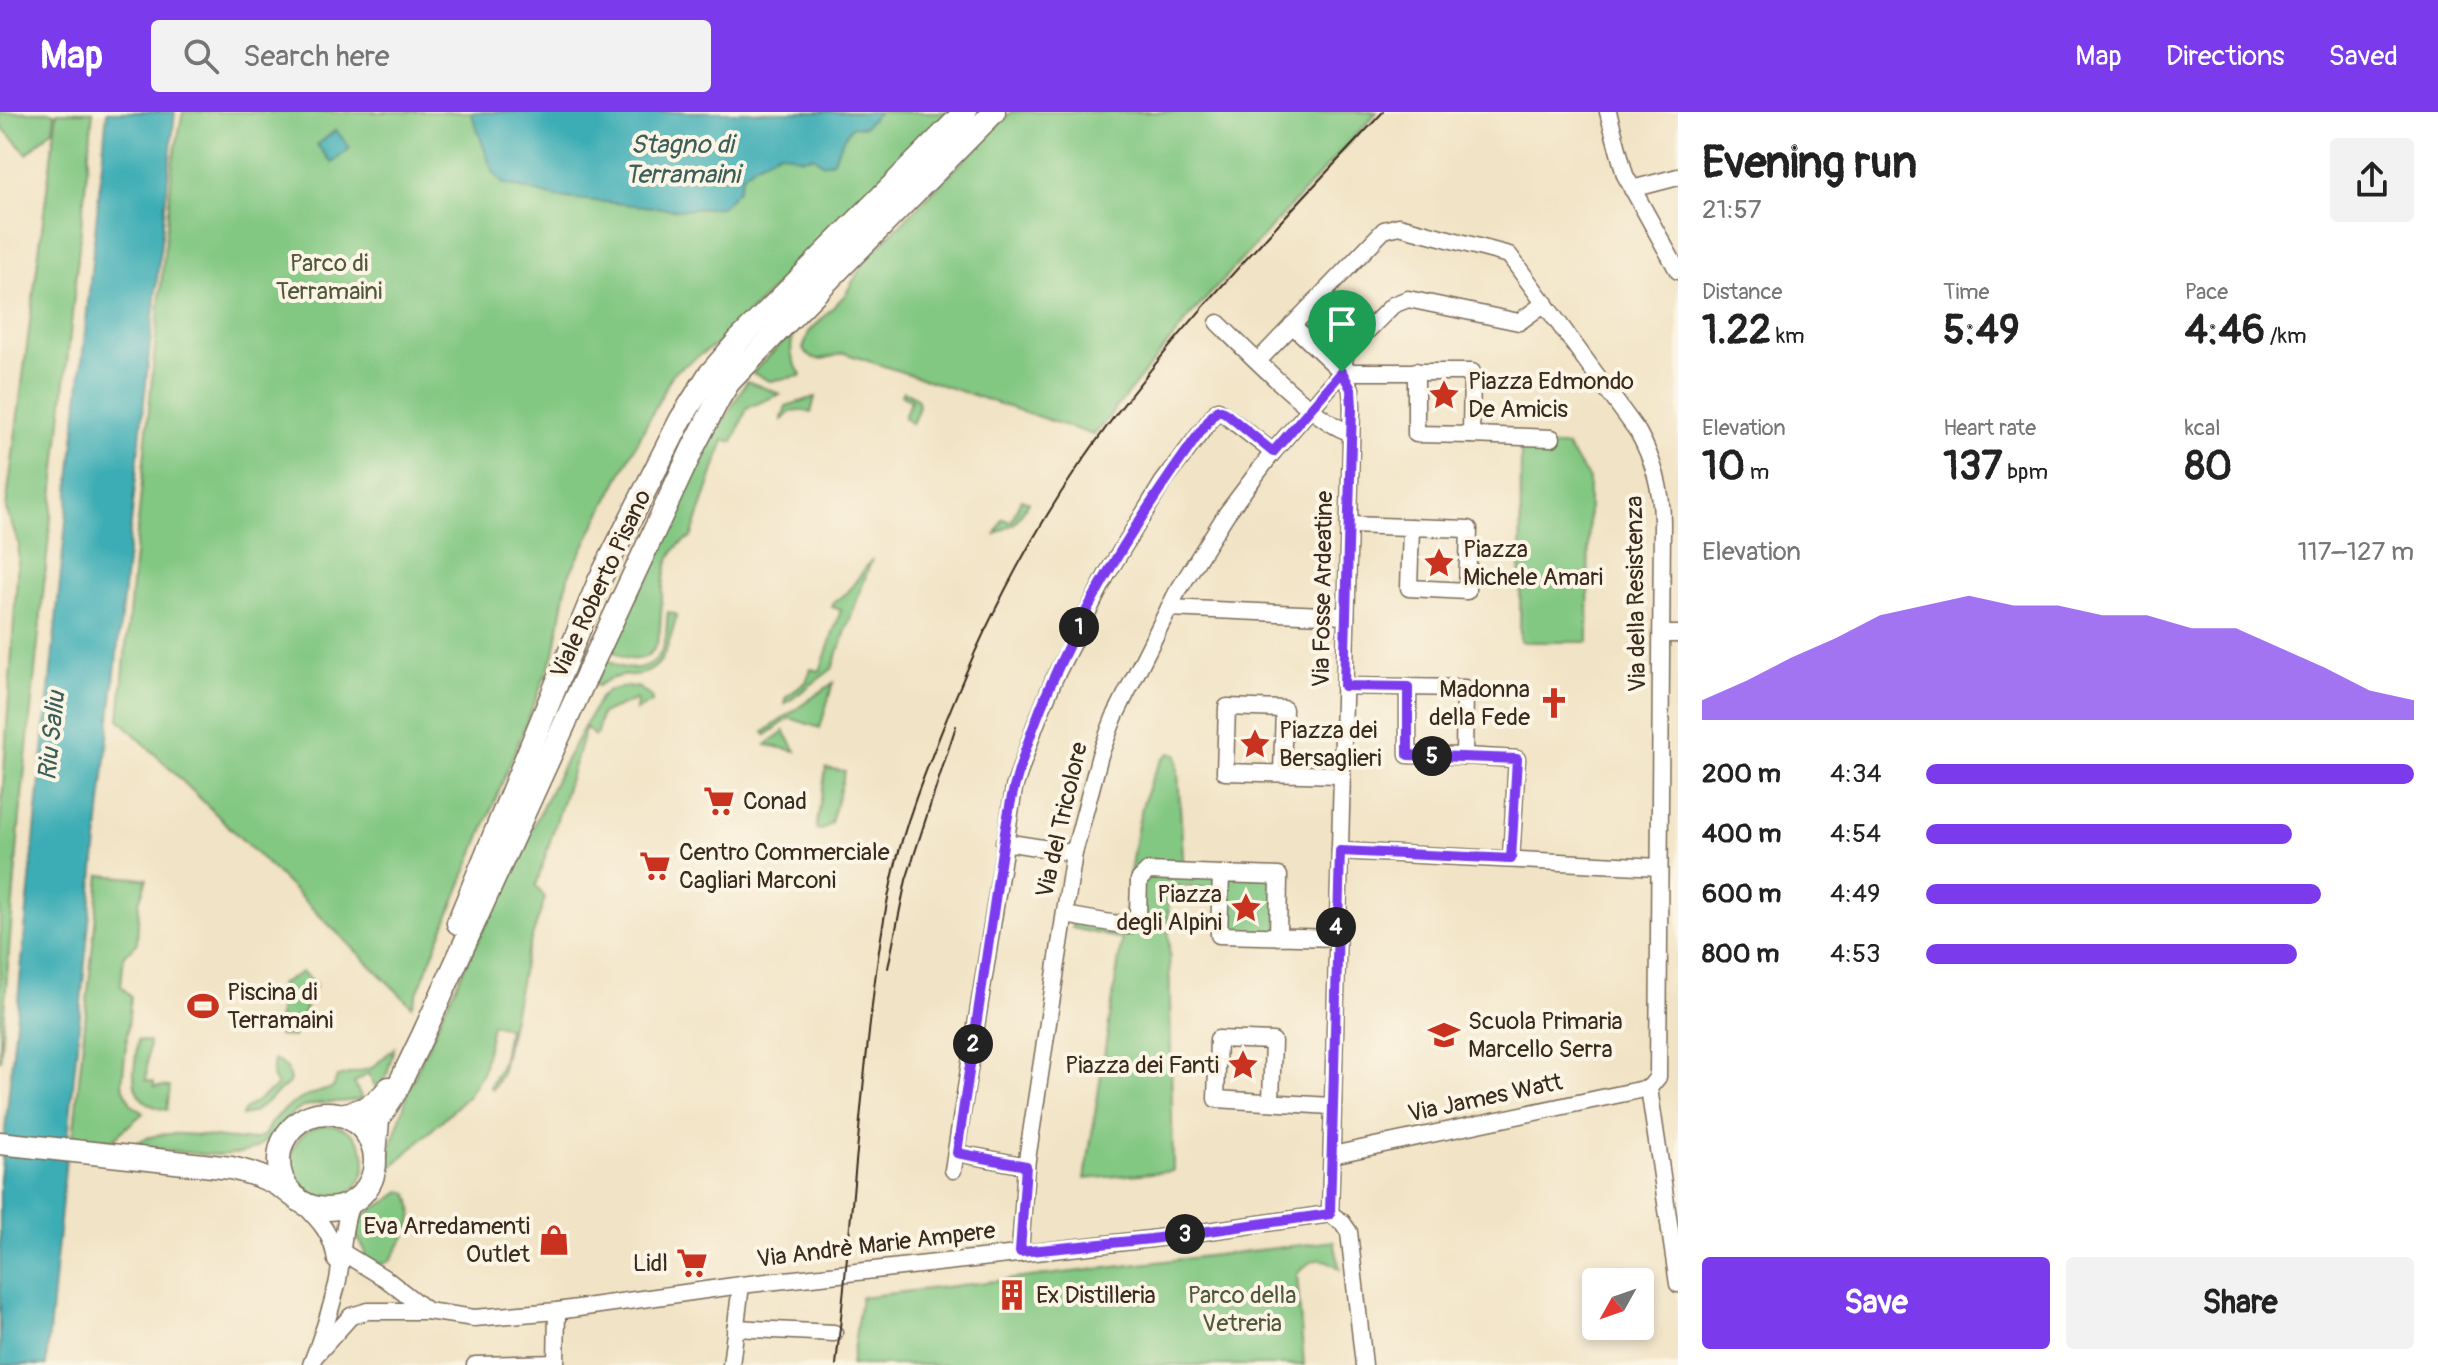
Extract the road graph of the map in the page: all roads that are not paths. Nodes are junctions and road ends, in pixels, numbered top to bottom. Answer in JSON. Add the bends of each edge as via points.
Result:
{"nodes":[{"id":1,"x":965,"y":112,"type":"edge"},
{"id":2,"x":994,"y":112,"type":"edge"},
{"id":3,"x":1608,"y":112,"type":"edge"},
{"id":4,"x":1678,"y":177,"type":"edge"},
{"id":5,"x":1632,"y":189,"type":"junction"},
{"id":6,"x":1678,"y":271,"type":"edge"},
{"id":7,"x":1545,"y":303,"type":"junction"},
{"id":8,"x":1218,"y":323,"type":"dead end"},
{"id":9,"x":1292,"y":325,"type":"junction"},
{"id":10,"x":1258,"y":361,"type":"junction"},
{"id":11,"x":1416,"y":371,"type":"junction"},
{"id":12,"x":1342,"y":372,"type":"junction"},
{"id":13,"x":1310,"y":407,"type":"junction"},
{"id":14,"x":1350,"y":432,"type":"junction"},
{"id":15,"x":1471,"y":435,"type":"junction"},
{"id":16,"x":1552,"y":438,"type":"dead end"},
{"id":17,"x":1273,"y":452,"type":"junction"},
{"id":18,"x":1349,"y":525,"type":"junction"},
{"id":19,"x":1411,"y":527,"type":"junction"},
{"id":20,"x":1169,"y":608,"type":"junction"},
{"id":21,"x":1346,"y":616,"type":"junction"},
{"id":22,"x":1670,"y":634,"type":"edge"},
{"id":23,"x":1344,"y":686,"type":"junction"},
{"id":24,"x":1408,"y":687,"type":"junction"},
{"id":25,"x":1464,"y":756,"type":"junction"},
{"id":26,"x":1282,"y":773,"type":"junction"},
{"id":27,"x":1342,"y":775,"type":"junction"},
{"id":28,"x":1004,"y":842,"type":"junction"},
{"id":29,"x":1340,"y":851,"type":"junction"},
{"id":30,"x":1074,"y":853,"type":"junction"},
{"id":31,"x":1511,"y":859,"type":"junction"},
{"id":32,"x":1659,"y":867,"type":"junction"},
{"id":33,"x":1221,"y":874,"type":"junction"},
{"id":34,"x":1065,"y":915,"type":"junction"},
{"id":35,"x":1278,"y":937,"type":"junction"},
{"id":36,"x":1336,"y":938,"type":"junction"},
{"id":37,"x":1649,"y":1088,"type":"junction"},
{"id":38,"x":1271,"y":1101,"type":"junction"},
{"id":39,"x":1331,"y":1106,"type":"junction"},
{"id":40,"x":339,"y":1115,"type":"junction"},
{"id":41,"x":284,"y":1139,"type":"junction"},
{"id":42,"x":0,"y":1143,"type":"edge"},
{"id":43,"x":957,"y":1153,"type":"junction"},
{"id":44,"x":375,"y":1155,"type":"junction"},
{"id":45,"x":1332,"y":1155,"type":"junction"},
{"id":46,"x":1026,"y":1166,"type":"junction"},
{"id":47,"x":231,"y":1168,"type":"junction"},
{"id":48,"x":953,"y":1170,"type":"dead end"},
{"id":49,"x":298,"y":1200,"type":"junction"},
{"id":50,"x":351,"y":1204,"type":"junction"},
{"id":51,"x":1330,"y":1214,"type":"junction"},
{"id":52,"x":342,"y":1252,"type":"junction"},
{"id":53,"x":1020,"y":1252,"type":"junction"},
{"id":54,"x":1678,"y":1284,"type":"edge"},
{"id":55,"x":741,"y":1285,"type":"junction"},
{"id":56,"x":337,"y":1286,"type":"junction"},
{"id":57,"x":427,"y":1311,"type":"junction"},
{"id":58,"x":557,"y":1311,"type":"junction"},
{"id":59,"x":735,"y":1328,"type":"junction"},
{"id":60,"x":834,"y":1333,"type":"dead end"},
{"id":61,"x":314,"y":1360,"type":"edge"},
{"id":62,"x":556,"y":1364,"type":"edge"},
{"id":63,"x":475,"y":1365,"type":"edge"},
{"id":64,"x":731,"y":1365,"type":"edge"},
{"id":65,"x":1364,"y":1365,"type":"edge"}],
"edges":[{"from":1,"to":40,"type":"main road","name":"Viale Roberto Pisano","via":[[739,340],[681,419],[599,581],[390,1087],[370,1106]]},
{"from":2,"to":44,"type":"main road","name":"Viale Roberto Pisano","via":[[719,398],[423,1035],[378,1120]]},
{"from":3,"to":5,"type":"street"},
{"from":4,"to":5,"type":"street"},
{"from":5,"to":6,"type":"street"},
{"from":7,"to":9,"type":"street","name":"Via della Resistenza","via":[[1509,255],[1399,226],[1384,230]]},
{"from":7,"to":12,"type":"street","via":[[1519,322],[1408,299],[1393,305],[1346,352]]},
{"from":7,"to":22,"type":"street","name":"Via della Resistenza","via":[[1650,454],[1662,502]]},
{"from":8,"to":10,"type":"street"},
{"from":9,"to":10,"type":"street","name":"Via della Resistenza"},
{"from":9,"to":12,"type":"street"},
{"from":10,"to":13,"type":"street"},
{"from":11,"to":12,"type":"street"},
{"from":11,"to":15,"type":"street","via":[[1416,434]]},
{"from":11,"to":15,"type":"street","via":[[1472,372]]},
{"from":12,"to":13,"type":"street"},
{"from":12,"to":14,"type":"street","name":"Via Fosse Ardeatine","via":[[1351,389]]},
{"from":13,"to":14,"type":"street"},
{"from":13,"to":17,"type":"street","name":"Via del Tricolore"},
{"from":14,"to":18,"type":"street","name":"Via Fosse Ardeatine"},
{"from":15,"to":16,"type":"street"},
{"from":17,"to":20,"type":"street","name":"Via del Tricolore","via":[[1215,530]]},
{"from":17,"to":28,"type":"street","via":[[1218,410],[1163,482],[1107,574],[1054,679],[1014,788]]},
{"from":18,"to":19,"type":"street"},
{"from":18,"to":21,"type":"street","name":"Via Fosse Ardeatine"},
{"from":19,"to":19,"type":"street","via":[[1409,588],[1467,591],[1469,529]]},
{"from":20,"to":21,"type":"street"},
{"from":20,"to":30,"type":"street","name":"Via del Tricolore","via":[[1109,730]]},
{"from":21,"to":23,"type":"street","name":"Via Fosse Ardeatine"},
{"from":22,"to":32,"type":"street","name":"Via della Resistenza"},
{"from":23,"to":24,"type":"street"},
{"from":23,"to":27,"type":"street","name":"Via Fosse Ardeatine"},
{"from":24,"to":25,"type":"street","via":[[1408,755]]},
{"from":24,"to":25,"type":"street","via":[[1465,688]]},
{"from":25,"to":31,"type":"street","via":[[1517,759]]},
{"from":26,"to":26,"type":"street","via":[[1284,709],[1227,707],[1225,772]]},
{"from":26,"to":27,"type":"street"},
{"from":27,"to":29,"type":"street","name":"Via Fosse Ardeatine"},
{"from":28,"to":30,"type":"street"},
{"from":28,"to":43,"type":"street"},
{"from":29,"to":31,"type":"street"},
{"from":29,"to":36,"type":"street","name":"Via Fosse Ardeatine"},
{"from":30,"to":34,"type":"street","name":"Via del Tricolore"},
{"from":31,"to":32,"type":"street"},
{"from":32,"to":37,"type":"street","name":"Via della Resistenza","via":[[1658,1077]]},
{"from":33,"to":34,"type":"street","via":[[1148,871],[1139,880],[1138,915],[1128,926]]},
{"from":33,"to":35,"type":"street","via":[[1279,876]]},
{"from":33,"to":35,"type":"street","via":[[1219,935]]},
{"from":34,"to":46,"type":"street","name":"Via del Tricolore"},
{"from":35,"to":36,"type":"street"},
{"from":36,"to":39,"type":"street","name":"Via Fosse Ardeatine"},
{"from":37,"to":45,"type":"street","name":"Via James Watt"},
{"from":37,"to":54,"type":"street","name":"Via della Resistenza"},
{"from":38,"to":38,"type":"street","via":[[1273,1041],[1218,1039],[1216,1099]]},
{"from":38,"to":39,"type":"street"},
{"from":39,"to":45,"type":"street","name":"Via Fosse Ardeatine"},
{"from":40,"to":41,"type":"main road","via":[[307,1117]]},
{"from":40,"to":44,"type":"main road","via":[[363,1129]]},
{"from":41,"to":47,"type":"main road"},
{"from":41,"to":49,"type":"main road","via":[[278,1164]]},
{"from":42,"to":47,"type":"main road"},
{"from":43,"to":46,"type":"street"},
{"from":43,"to":48,"type":"street"},
{"from":44,"to":50,"type":"main road","via":[[369,1185]]},
{"from":45,"to":51,"type":"street","name":"Via Fosse Ardeatine"},
{"from":46,"to":53,"type":"street","name":"Via del Tricolore"},
{"from":47,"to":49,"type":"main road","via":[[276,1182]]},
{"from":49,"to":50,"type":"main road","via":[[323,1210]]},
{"from":49,"to":56,"type":"street","via":[[328,1231],[335,1248]]},
{"from":50,"to":52,"type":"street"},
{"from":51,"to":53,"type":"street","name":"Via Andrè Marie Ampere"},
{"from":51,"to":65,"type":"street","via":[[1349,1232]]},
{"from":52,"to":56,"type":"street"},
{"from":52,"to":57,"type":"street","name":"Via Andrè Marie Ampere"},
{"from":53,"to":55,"type":"street","name":"Via Andrè Marie Ampere"},
{"from":55,"to":58,"type":"street","name":"Via Andrè Marie Ampere"},
{"from":55,"to":59,"type":"street"},
{"from":56,"to":61,"type":"street"},
{"from":57,"to":58,"type":"street","name":"Via Andrè Marie Ampere","via":[[474,1318]]},
{"from":57,"to":61,"type":"street","name":"Via Andrè Marie Ampere","via":[[351,1316]]},
{"from":58,"to":62,"type":"street"},
{"from":59,"to":60,"type":"street"},
{"from":59,"to":64,"type":"street"},
{"from":62,"to":63,"type":"street"}]}
